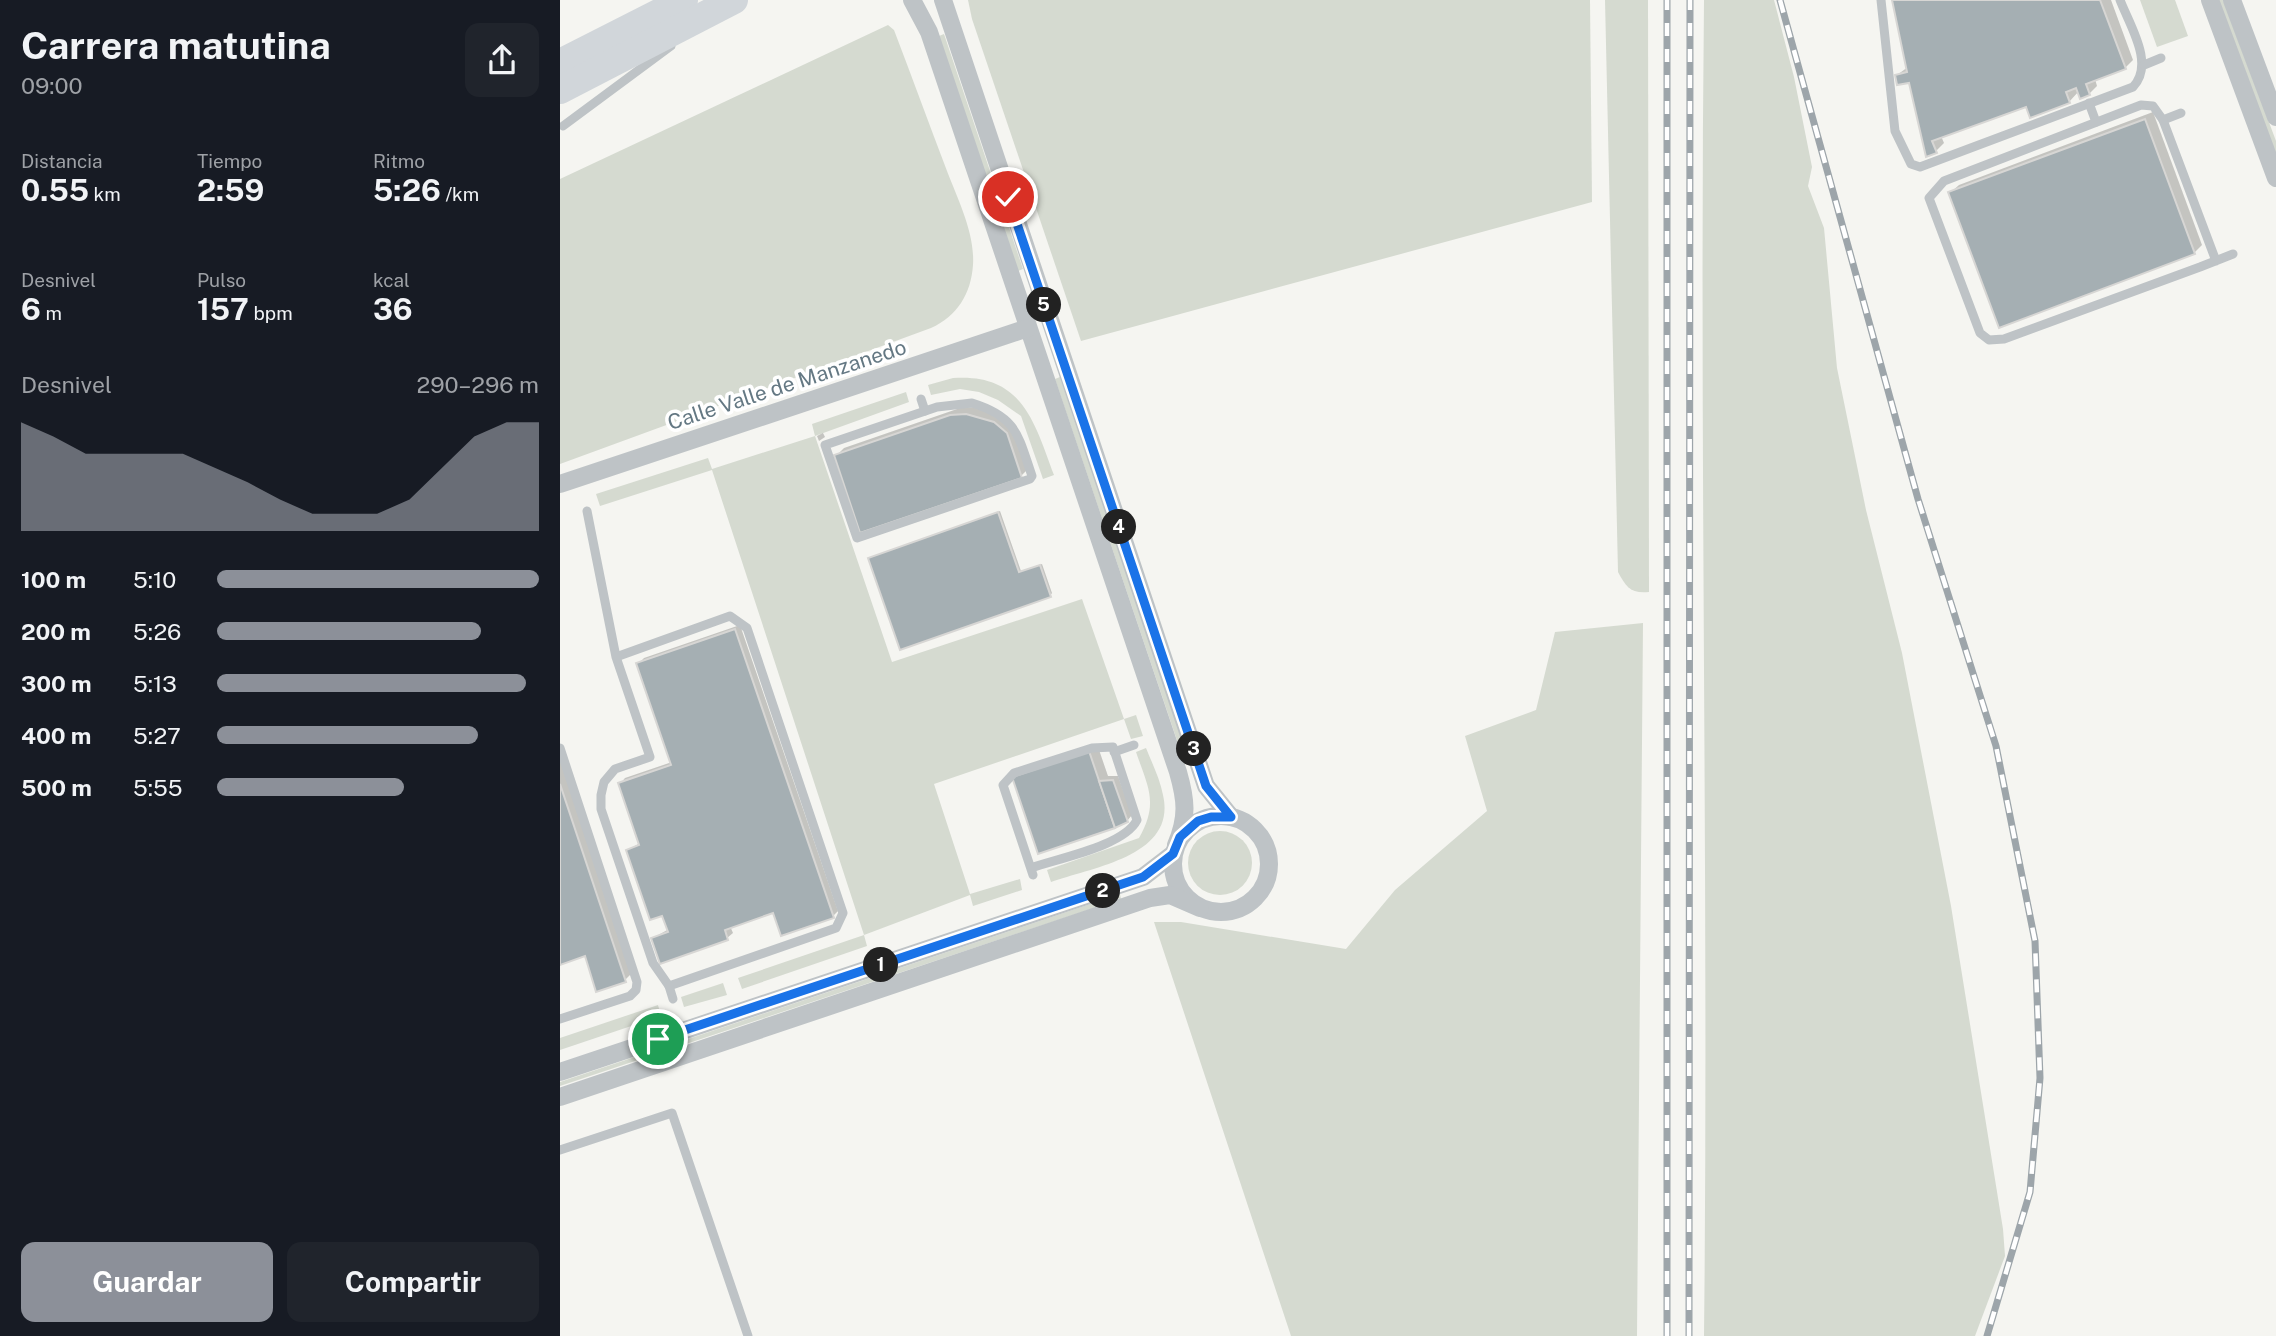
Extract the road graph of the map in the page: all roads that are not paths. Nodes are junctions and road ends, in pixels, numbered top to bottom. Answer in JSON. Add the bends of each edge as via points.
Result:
{"nodes":[{"id":1,"x":684,"y":0,"type":"edge"},
{"id":2,"x":912,"y":0,"type":"edge"},
{"id":3,"x":943,"y":0,"type":"edge"},
{"id":4,"x":1881,"y":0,"type":"edge"},
{"id":5,"x":2120,"y":0,"type":"edge"},
{"id":6,"x":2210,"y":0,"type":"edge"},
{"id":7,"x":2232,"y":0,"type":"edge"},
{"id":8,"x":728,"y":3,"type":"edge"},
{"id":9,"x":2161,"y":58,"type":"dead end"},
{"id":10,"x":560,"y":63,"type":"edge"},
{"id":11,"x":2144,"y":65,"type":"junction"},
{"id":12,"x":560,"y":90,"type":"edge"},
{"id":13,"x":2089,"y":103,"type":"junction"},
{"id":14,"x":2181,"y":113,"type":"dead end"},
{"id":15,"x":2276,"y":117,"type":"edge"},
{"id":16,"x":2163,"y":120,"type":"junction"},
{"id":17,"x":2096,"y":122,"type":"junction"},
{"id":18,"x":563,"y":126,"type":"dead end"},
{"id":19,"x":2276,"y":178,"type":"edge"},
{"id":20,"x":2233,"y":254,"type":"dead end"},
{"id":21,"x":2216,"y":261,"type":"junction"},
{"id":22,"x":1028,"y":328,"type":"junction"},
{"id":23,"x":921,"y":399,"type":"dead end"},
{"id":24,"x":925,"y":411,"type":"junction"},
{"id":25,"x":560,"y":484,"type":"edge"},
{"id":26,"x":587,"y":511,"type":"dead end"},
{"id":27,"x":616,"y":657,"type":"junction"},
{"id":28,"x":1134,"y":746,"type":"dead end"},
{"id":29,"x":560,"y":748,"type":"edge"},
{"id":30,"x":1114,"y":752,"type":"junction"},
{"id":31,"x":1231,"y":817,"type":"junction"},
{"id":32,"x":1175,"y":849,"type":"junction"},
{"id":33,"x":1200,"y":908,"type":"junction"},
{"id":34,"x":669,"y":986,"type":"junction"},
{"id":35,"x":674,"y":999,"type":"dead end"},
{"id":36,"x":560,"y":1019,"type":"edge"},
{"id":37,"x":560,"y":1072,"type":"edge"},
{"id":38,"x":560,"y":1097,"type":"edge"},
{"id":39,"x":560,"y":1150,"type":"edge"},
{"id":40,"x":748,"y":1336,"type":"edge"}],
"edges":[{"from":1,"to":10,"type":"main road"},
{"from":2,"to":22,"type":"street","via":[[929,32]]},
{"from":3,"to":31,"type":"street","via":[[1206,786]]},
{"from":4,"to":13,"type":"lane","via":[[1895,131],[1911,164],[1920,167]]},
{"from":5,"to":11,"type":"lane"},
{"from":6,"to":19,"type":"street"},
{"from":7,"to":15,"type":"street"},
{"from":8,"to":12,"type":"main road"},
{"from":8,"to":18,"type":"lane"},
{"from":9,"to":11,"type":"lane"},
{"from":11,"to":13,"type":"lane","via":[[2142,77],[2133,87]]},
{"from":13,"to":17,"type":"lane"},
{"from":14,"to":16,"type":"lane"},
{"from":16,"to":17,"type":"lane","via":[[2153,106],[2141,105]]},
{"from":16,"to":21,"type":"lane"},
{"from":17,"to":21,"type":"lane","via":[[1944,181],[1928,198],[1980,333],[1989,340],[2004,340]]},
{"from":20,"to":21,"type":"lane"},
{"from":22,"to":25,"type":"street","name":"Calle Valle de Manzanedo"},
{"from":22,"to":32,"type":"street","via":[[1184,792],[1186,822]]},
{"from":23,"to":24,"type":"lane"},
{"from":24,"to":24,"type":"lane","via":[[825,445],[857,538],[1032,476],[1016,429],[1005,417],[972,403]]},
{"from":26,"to":27,"type":"lane"},
{"from":27,"to":34,"type":"lane","via":[[650,757],[615,769],[604,782],[601,809],[653,963]]},
{"from":27,"to":34,"type":"lane","via":[[730,616],[747,628],[843,913],[836,928]]},
{"from":28,"to":30,"type":"lane"},
{"from":29,"to":36,"type":"lane","via":[[637,982],[630,996]]},
{"from":30,"to":30,"type":"lane","via":[[1137,820],[1131,830],[1121,838],[1032,871],[1003,785],[1006,780],[1014,773],[1092,748],[1113,747]]},
{"from":31,"to":32,"type":"street","via":[[1198,821]]},
{"from":31,"to":33,"type":"street","via":[[1247,823],[1261,837],[1269,858],[1268,877],[1246,905],[1224,912]]},
{"from":32,"to":33,"type":"street","via":[[1172,864],[1180,890]]},
{"from":32,"to":37,"type":"street","via":[[1132,881]]},
{"from":33,"to":38,"type":"street","via":[[1170,895],[1150,898]]},
{"from":34,"to":35,"type":"lane"},
{"from":39,"to":40,"type":"lane","via":[[672,1113]]}]}
